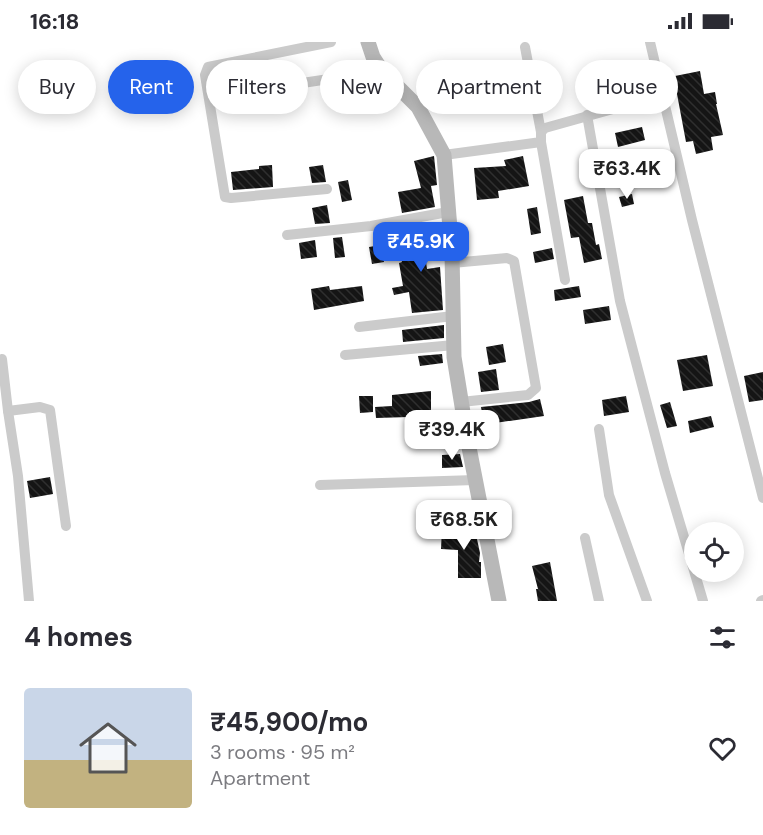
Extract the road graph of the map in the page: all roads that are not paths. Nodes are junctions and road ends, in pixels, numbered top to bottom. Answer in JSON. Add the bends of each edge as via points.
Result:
{"nodes":[{"id":1,"x":331,"y":42,"type":"edge"},
{"id":2,"x":368,"y":42,"type":"edge"},
{"id":3,"x":650,"y":42,"type":"edge"},
{"id":4,"x":525,"y":47,"type":"dead end"},
{"id":5,"x":375,"y":60,"type":"edge"},
{"id":6,"x":654,"y":60,"type":"edge"},
{"id":7,"x":404,"y":93,"type":"edge"},
{"id":8,"x":594,"y":114,"type":"edge"},
{"id":9,"x":667,"y":114,"type":"edge"},
{"id":10,"x":587,"y":116,"type":"junction"},
{"id":11,"x":541,"y":137,"type":"junction"},
{"id":12,"x":444,"y":155,"type":"junction"},
{"id":13,"x":327,"y":189,"type":"dead end"},
{"id":14,"x":448,"y":212,"type":"junction"},
{"id":15,"x":287,"y":235,"type":"dead end"},
{"id":16,"x":452,"y":263,"type":"junction"},
{"id":17,"x":566,"y":280,"type":"dead end"},
{"id":18,"x":453,"y":316,"type":"junction"},
{"id":19,"x":359,"y":327,"type":"dead end"},
{"id":20,"x":454,"y":345,"type":"junction"},
{"id":21,"x":345,"y":355,"type":"dead end"},
{"id":22,"x":2,"y":359,"type":"dead end"},
{"id":23,"x":461,"y":402,"type":"junction"},
{"id":24,"x":8,"y":411,"type":"junction"},
{"id":25,"x":599,"y":429,"type":"dead end"},
{"id":26,"x":475,"y":480,"type":"junction"},
{"id":27,"x":320,"y":485,"type":"dead end"},
{"id":28,"x":763,"y":498,"type":"edge"},
{"id":29,"x":66,"y":526,"type":"dead end"},
{"id":30,"x":585,"y":538,"type":"dead end"},
{"id":31,"x":29,"y":601,"type":"edge"},
{"id":32,"x":498,"y":601,"type":"edge"},
{"id":33,"x":599,"y":601,"type":"edge"},
{"id":34,"x":646,"y":601,"type":"edge"},
{"id":35,"x":703,"y":601,"type":"edge"}],
"edges":[{"from":1,"to":13,"type":"street","via":[[208,67],[205,75],[225,197]]},
{"from":2,"to":5,"type":"street"},
{"from":3,"to":6,"type":"street"},
{"from":4,"to":11,"type":"street"},
{"from":7,"to":12,"type":"street","via":[[418,107]]},
{"from":8,"to":10,"type":"street"},
{"from":9,"to":28,"type":"street"},
{"from":10,"to":11,"type":"street","via":[[545,128]]},
{"from":10,"to":35,"type":"street","via":[[620,301]]},
{"from":11,"to":12,"type":"street"},
{"from":11,"to":17,"type":"street"},
{"from":12,"to":14,"type":"street"},
{"from":14,"to":15,"type":"street"},
{"from":14,"to":16,"type":"street"},
{"from":16,"to":18,"type":"street"},
{"from":16,"to":23,"type":"street","via":[[507,258],[514,261],[536,388],[528,395]]},
{"from":18,"to":19,"type":"street"},
{"from":18,"to":20,"type":"street"},
{"from":20,"to":21,"type":"street"},
{"from":20,"to":23,"type":"street"},
{"from":22,"to":24,"type":"street"},
{"from":23,"to":26,"type":"street"},
{"from":24,"to":29,"type":"street","via":[[40,407],[50,410]]},
{"from":24,"to":31,"type":"street"},
{"from":25,"to":34,"type":"street","via":[[609,495]]},
{"from":26,"to":27,"type":"street"},
{"from":26,"to":32,"type":"street"},
{"from":30,"to":33,"type":"street"}]}
